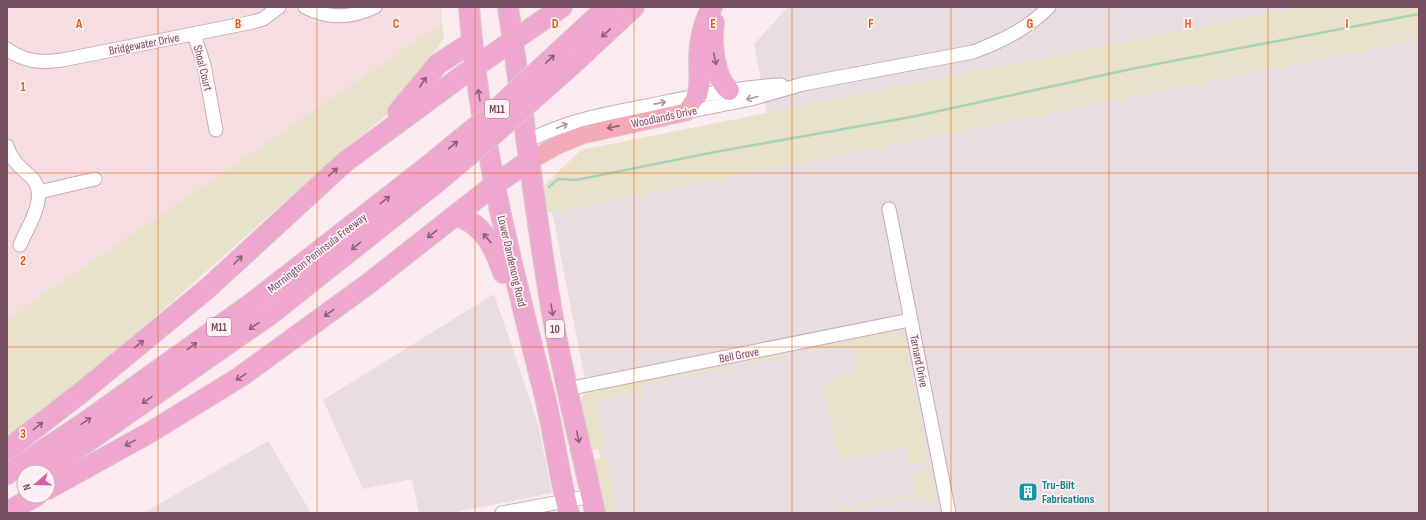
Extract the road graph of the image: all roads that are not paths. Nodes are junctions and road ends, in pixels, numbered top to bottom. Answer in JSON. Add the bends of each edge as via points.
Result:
{"nodes":[{"id":1,"x":279,"y":7,"type":"edge"},
{"id":2,"x":305,"y":7,"type":"edge"},
{"id":3,"x":375,"y":7,"type":"edge"},
{"id":4,"x":469,"y":7,"type":"edge"},
{"id":5,"x":508,"y":7,"type":"edge"},
{"id":6,"x":607,"y":7,"type":"edge"},
{"id":7,"x":634,"y":7,"type":"edge"},
{"id":8,"x":712,"y":7,"type":"edge"},
{"id":9,"x":716,"y":7,"type":"edge"},
{"id":10,"x":1049,"y":7,"type":"edge"},
{"id":11,"x":555,"y":8,"type":"edge"},
{"id":12,"x":194,"y":34,"type":"junction"},
{"id":13,"x":513,"y":41,"type":"junction"},
{"id":14,"x":472,"y":42,"type":"junction"},
{"id":15,"x":8,"y":53,"type":"edge"},
{"id":16,"x":475,"y":66,"type":"junction"},
{"id":17,"x":803,"y":84,"type":"junction"},
{"id":18,"x":729,"y":90,"type":"junction"},
{"id":19,"x":697,"y":96,"type":"junction"},
{"id":20,"x":686,"y":112,"type":"junction"},
{"id":21,"x":216,"y":130,"type":"dead end"},
{"id":22,"x":527,"y":141,"type":"junction"},
{"id":23,"x":7,"y":146,"type":"edge"},
{"id":24,"x":358,"y":152,"type":"junction"},
{"id":25,"x":524,"y":164,"type":"junction"},
{"id":26,"x":95,"y":179,"type":"dead end"},
{"id":27,"x":427,"y":179,"type":"junction"},
{"id":28,"x":494,"y":186,"type":"junction"},
{"id":29,"x":39,"y":192,"type":"junction"},
{"id":30,"x":889,"y":209,"type":"dead end"},
{"id":31,"x":454,"y":216,"type":"junction"},
{"id":32,"x":20,"y":245,"type":"dead end"},
{"id":33,"x":910,"y":320,"type":"junction"},
{"id":34,"x":537,"y":364,"type":"junction"},
{"id":35,"x":567,"y":389,"type":"junction"},
{"id":36,"x":544,"y":390,"type":"junction"},
{"id":37,"x":7,"y":450,"type":"edge"},
{"id":38,"x":55,"y":464,"type":"edge"},
{"id":39,"x":7,"y":474,"type":"edge"},
{"id":40,"x":56,"y":485,"type":"edge"},
{"id":41,"x":16,"y":492,"type":"edge"},
{"id":42,"x":7,"y":498,"type":"edge"},
{"id":43,"x":22,"y":504,"type":"edge"},
{"id":44,"x":593,"y":504,"type":"edge"},
{"id":45,"x":568,"y":507,"type":"edge"},
{"id":46,"x":7,"y":512,"type":"edge"},
{"id":47,"x":502,"y":513,"type":"edge"},
{"id":48,"x":949,"y":513,"type":"edge"}],
"edges":[{"from":1,"to":12,"type":"street","name":"Bridgewater Drive","via":[[253,22]]},
{"from":2,"to":3,"type":"street","via":[[319,13],[338,16],[357,14]]},
{"from":4,"to":14,"type":"highway","name":"Lower Dandenong Road","number":"10"},
{"from":5,"to":13,"type":"highway"},
{"from":27,"to":6,"type":"highway","name":"Mornington Peninsula Freeway","number":"M11","one_way":true,"bridge":true,"via":[[489,116]]},
{"from":7,"to":27,"type":"highway","name":"Mornington Peninsula Freeway","number":"M11","one_way":true,"bridge":true,"via":[[494,134]]},
{"from":8,"to":19,"type":"highway","via":[[700,40]]},
{"from":9,"to":18,"type":"highway","one_way":true,"via":[[713,52],[721,77]]},
{"from":10,"to":17,"type":"street","name":"Woodlands Drive","via":[[1022,30],[973,52]]},
{"from":11,"to":13,"type":"highway"},
{"from":12,"to":15,"type":"street","name":"Bridgewater Drive","via":[[46,62]]},
{"from":12,"to":21,"type":"street","name":"Shoal Court","via":[[204,65]]},
{"from":13,"to":16,"type":"highway"},
{"from":13,"to":22,"type":"highway"},
{"from":14,"to":16,"type":"highway","name":"Lower Dandenong Road","number":"10"},
{"from":24,"to":14,"type":"highway","one_way":true,"via":[[407,104],[438,64]]},
{"from":16,"to":24,"type":"highway"},
{"from":28,"to":16,"type":"highway","name":"Lower Dandenong Road","number":"10","one_way":true},
{"from":17,"to":18,"type":"street","name":"Woodlands Drive"},
{"from":17,"to":20,"type":"street","name":"Woodlands Drive","one_way":true,"via":[[751,99]]},
{"from":18,"to":19,"type":"street","name":"Woodlands Drive"},
{"from":19,"to":20,"type":"main road"},
{"from":22,"to":19,"type":"street","name":"Woodlands Drive","one_way":true,"via":[[592,116]]},
{"from":20,"to":25,"type":"main road","name":"Woodlands Drive","one_way":true,"via":[[582,135],[558,144]]},
{"from":22,"to":25,"type":"highway","via":[[521,151]]},
{"from":23,"to":29,"type":"street","via":[[12,159],[34,181]]},
{"from":37,"to":24,"type":"highway","one_way":true,"via":[[190,303]]},
{"from":25,"to":28,"type":"highway"},
{"from":25,"to":35,"type":"highway","number":"10","one_way":true},
{"from":25,"to":36,"type":"highway"},
{"from":26,"to":29,"type":"street"},
{"from":27,"to":38,"type":"highway","name":"Mornington Peninsula Freeway","number":"M11","one_way":true,"via":[[271,314]]},
{"from":39,"to":27,"type":"highway","name":"Mornington Peninsula Freeway","number":"M11","one_way":true,"via":[[87,421]]},
{"from":28,"to":31,"type":"highway"},
{"from":28,"to":34,"type":"highway","name":"Lower Dandenong Road","number":"10"},
{"from":29,"to":32,"type":"street","via":[[38,203]]},
{"from":30,"to":33,"type":"street","name":"Tarnard Drive"},
{"from":34,"to":31,"type":"highway","one_way":true,"via":[[514,314],[499,258],[492,245],[476,227]]},
{"from":31,"to":40,"type":"highway","one_way":true,"via":[[368,284],[240,377],[156,429]]},
{"from":33,"to":35,"type":"street","name":"Bell Grove"},
{"from":33,"to":48,"type":"street","name":"Tarnard Drive"},
{"from":34,"to":36,"type":"highway","name":"Lower Dandenong Road","number":"10"},
{"from":35,"to":44,"type":"highway","number":"10","one_way":true},
{"from":36,"to":45,"type":"highway","name":"Lower Dandenong Road","number":"10"},
{"from":41,"to":42,"type":"highway"},
{"from":43,"to":46,"type":"highway"},
{"from":44,"to":45,"type":"street"},
{"from":45,"to":47,"type":"street"}]}
